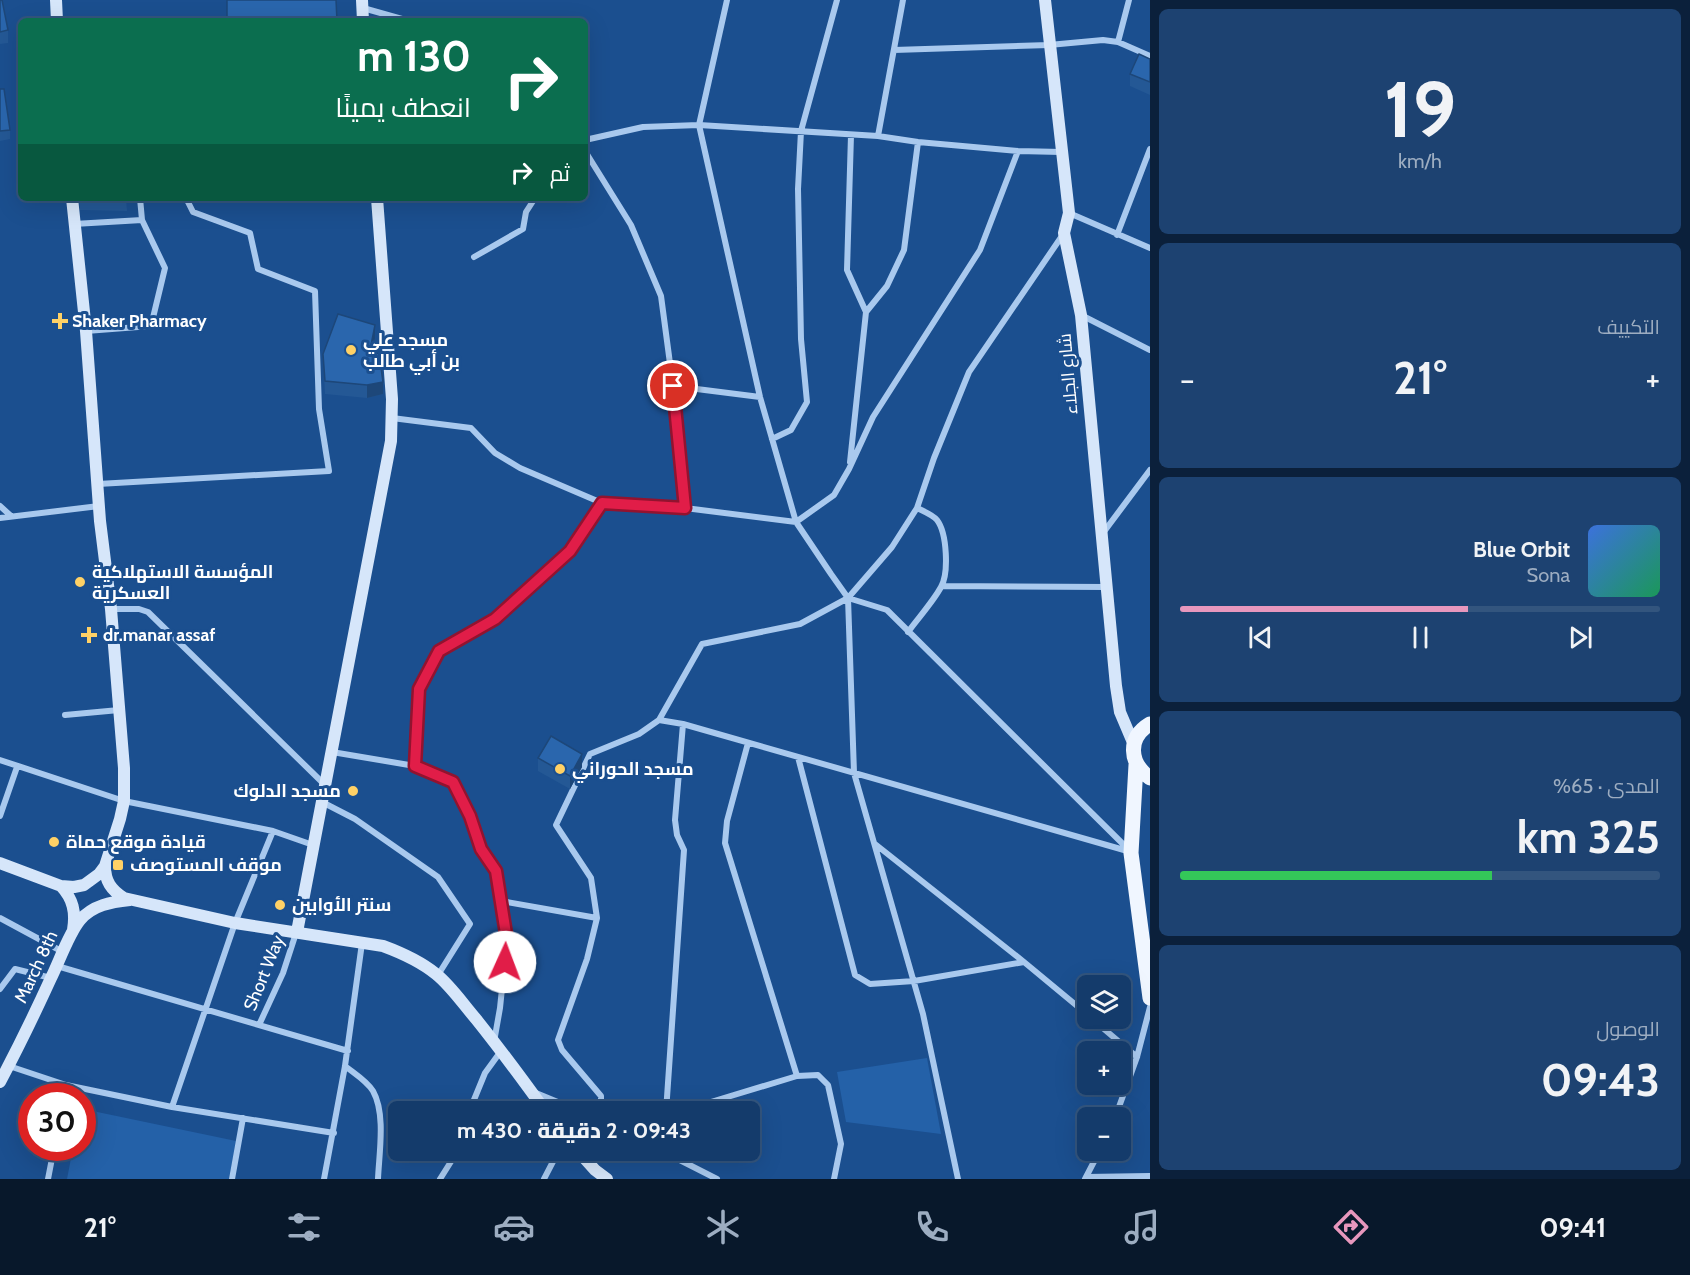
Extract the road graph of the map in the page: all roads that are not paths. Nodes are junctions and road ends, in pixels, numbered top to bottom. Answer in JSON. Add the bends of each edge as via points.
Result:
{"nodes":[{"id":1,"x":56,"y":0,"type":"edge"},
{"id":2,"x":727,"y":0,"type":"edge"},
{"id":3,"x":837,"y":0,"type":"edge"},
{"id":4,"x":903,"y":0,"type":"edge"},
{"id":5,"x":1045,"y":0,"type":"edge"},
{"id":6,"x":1129,"y":0,"type":"edge"},
{"id":7,"x":362,"y":4,"type":"edge"},
{"id":8,"x":57,"y":18,"type":"edge"},
{"id":9,"x":401,"y":18,"type":"edge"},
{"id":10,"x":1118,"y":42,"type":"junction"},
{"id":11,"x":1049,"y":45,"type":"junction"},
{"id":12,"x":894,"y":50,"type":"junction"},
{"id":13,"x":1150,"y":56,"type":"edge"},
{"id":14,"x":699,"y":125,"type":"junction"},
{"id":15,"x":801,"y":131,"type":"junction"},
{"id":16,"x":850,"y":135,"type":"junction"},
{"id":17,"x":878,"y":136,"type":"junction"},
{"id":18,"x":588,"y":139,"type":"edge"},
{"id":19,"x":918,"y":142,"type":"junction"},
{"id":20,"x":1018,"y":151,"type":"junction"},
{"id":21,"x":1061,"y":152,"type":"junction"},
{"id":22,"x":1149,"y":153,"type":"edge"},
{"id":23,"x":588,"y":156,"type":"edge"},
{"id":24,"x":72,"y":201,"type":"edge"},
{"id":25,"x":140,"y":201,"type":"edge"},
{"id":26,"x":188,"y":201,"type":"edge"},
{"id":27,"x":377,"y":201,"type":"edge"},
{"id":28,"x":533,"y":201,"type":"edge"},
{"id":29,"x":1069,"y":213,"type":"junction"},
{"id":30,"x":142,"y":220,"type":"junction"},
{"id":31,"x":74,"y":224,"type":"junction"},
{"id":32,"x":1064,"y":233,"type":"junction"},
{"id":33,"x":1117,"y":235,"type":"junction"},
{"id":34,"x":1150,"y":248,"type":"edge"},
{"id":35,"x":474,"y":257,"type":"dead end"},
{"id":36,"x":866,"y":312,"type":"junction"},
{"id":37,"x":1081,"y":315,"type":"junction"},
{"id":38,"x":86,"y":331,"type":"junction"},
{"id":39,"x":1150,"y":350,"type":"edge"},
{"id":40,"x":673,"y":386,"type":"junction"},
{"id":41,"x":760,"y":397,"type":"junction"},
{"id":42,"x":392,"y":418,"type":"junction"},
{"id":43,"x":772,"y":439,"type":"junction"},
{"id":44,"x":849,"y":469,"type":"junction"},
{"id":45,"x":1150,"y":470,"type":"edge"},
{"id":46,"x":97,"y":484,"type":"junction"},
{"id":47,"x":602,"y":503,"type":"junction"},
{"id":48,"x":0,"y":506,"type":"edge"},
{"id":49,"x":99,"y":507,"type":"junction"},
{"id":50,"x":685,"y":508,"type":"junction"},
{"id":51,"x":917,"y":508,"type":"junction"},
{"id":52,"x":11,"y":516,"type":"junction"},
{"id":53,"x":0,"y":518,"type":"edge"},
{"id":54,"x":796,"y":522,"type":"junction"},
{"id":55,"x":1101,"y":536,"type":"junction"},
{"id":56,"x":942,"y":586,"type":"junction"},
{"id":57,"x":1106,"y":587,"type":"junction"},
{"id":58,"x":848,"y":598,"type":"junction"},
{"id":59,"x":111,"y":609,"type":"junction"},
{"id":60,"x":908,"y":632,"type":"junction"},
{"id":61,"x":119,"y":710,"type":"junction"},
{"id":62,"x":65,"y":715,"type":"dead end"},
{"id":63,"x":659,"y":720,"type":"junction"},
{"id":64,"x":1148,"y":722,"type":"edge"},
{"id":65,"x":683,"y":724,"type":"junction"},
{"id":66,"x":748,"y":743,"type":"junction"},
{"id":67,"x":1134,"y":745,"type":"junction"},
{"id":68,"x":332,"y":752,"type":"junction"},
{"id":69,"x":798,"y":757,"type":"junction"},
{"id":70,"x":0,"y":760,"type":"edge"},
{"id":71,"x":1136,"y":765,"type":"junction"},
{"id":72,"x":415,"y":766,"type":"junction"},
{"id":73,"x":17,"y":767,"type":"junction"},
{"id":74,"x":854,"y":772,"type":"junction"},
{"id":75,"x":1150,"y":778,"type":"edge"},
{"id":76,"x":325,"y":785,"type":"junction"},
{"id":77,"x":124,"y":801,"type":"junction"},
{"id":78,"x":322,"y":802,"type":"junction"},
{"id":79,"x":0,"y":816,"type":"edge"},
{"id":80,"x":273,"y":831,"type":"junction"},
{"id":81,"x":874,"y":843,"type":"junction"},
{"id":82,"x":314,"y":845,"type":"junction"},
{"id":83,"x":1131,"y":852,"type":"junction"},
{"id":84,"x":0,"y":863,"type":"edge"},
{"id":85,"x":105,"y":866,"type":"junction"},
{"id":86,"x":61,"y":886,"type":"junction"},
{"id":87,"x":132,"y":900,"type":"junction"},
{"id":88,"x":501,"y":901,"type":"junction"},
{"id":89,"x":0,"y":918,"type":"edge"},
{"id":90,"x":597,"y":918,"type":"junction"},
{"id":91,"x":235,"y":923,"type":"junction"},
{"id":92,"x":73,"y":931,"type":"junction"},
{"id":93,"x":297,"y":932,"type":"junction"},
{"id":94,"x":362,"y":942,"type":"junction"},
{"id":95,"x":64,"y":952,"type":"junction"},
{"id":96,"x":1024,"y":962,"type":"junction"},
{"id":97,"x":57,"y":966,"type":"junction"},
{"id":98,"x":438,"y":975,"type":"junction"},
{"id":99,"x":51,"y":978,"type":"junction"},
{"id":100,"x":914,"y":981,"type":"junction"},
{"id":101,"x":0,"y":989,"type":"edge"},
{"id":102,"x":1150,"y":998,"type":"edge"},
{"id":103,"x":1077,"y":1007,"type":"edge"},
{"id":104,"x":1150,"y":1007,"type":"edge"},
{"id":105,"x":206,"y":1009,"type":"junction"},
{"id":106,"x":259,"y":1025,"type":"junction"},
{"id":107,"x":1104,"y":1029,"type":"edge"},
{"id":108,"x":498,"y":1046,"type":"junction"},
{"id":109,"x":348,"y":1051,"type":"junction"},
{"id":110,"x":1137,"y":1057,"type":"junction"},
{"id":111,"x":8,"y":1066,"type":"junction"},
{"id":112,"x":345,"y":1066,"type":"junction"},
{"id":113,"x":797,"y":1076,"type":"junction"},
{"id":114,"x":0,"y":1082,"type":"edge"},
{"id":115,"x":60,"y":1083,"type":"edge"},
{"id":116,"x":96,"y":1091,"type":"edge"},
{"id":117,"x":531,"y":1091,"type":"junction"},
{"id":118,"x":474,"y":1101,"type":"edge"},
{"id":119,"x":538,"y":1101,"type":"edge"},
{"id":120,"x":555,"y":1101,"type":"edge"},
{"id":121,"x":601,"y":1101,"type":"edge"},
{"id":122,"x":667,"y":1101,"type":"edge"},
{"id":123,"x":714,"y":1101,"type":"edge"},
{"id":124,"x":172,"y":1107,"type":"junction"},
{"id":125,"x":1119,"y":1107,"type":"edge"},
{"id":126,"x":243,"y":1118,"type":"junction"},
{"id":127,"x":334,"y":1133,"type":"junction"},
{"id":128,"x":51,"y":1161,"type":"edge"},
{"id":129,"x":451,"y":1161,"type":"edge"},
{"id":130,"x":553,"y":1161,"type":"edge"},
{"id":131,"x":587,"y":1161,"type":"edge"},
{"id":132,"x":682,"y":1161,"type":"edge"},
{"id":133,"x":1094,"y":1161,"type":"edge"},
{"id":134,"x":1150,"y":1176,"type":"edge"},
{"id":135,"x":1085,"y":1178,"type":"edge"},
{"id":136,"x":48,"y":1179,"type":"edge"},
{"id":137,"x":232,"y":1179,"type":"edge"},
{"id":138,"x":324,"y":1179,"type":"edge"},
{"id":139,"x":378,"y":1179,"type":"edge"},
{"id":140,"x":440,"y":1179,"type":"edge"},
{"id":141,"x":544,"y":1179,"type":"edge"},
{"id":142,"x":607,"y":1179,"type":"edge"},
{"id":143,"x":717,"y":1179,"type":"edge"},
{"id":144,"x":834,"y":1179,"type":"edge"},
{"id":145,"x":958,"y":1179,"type":"edge"}],
"edges":[{"from":1,"to":8,"type":"main road"},
{"from":2,"to":14,"type":"street"},
{"from":3,"to":15,"type":"street"},
{"from":4,"to":12,"type":"street"},
{"from":5,"to":11,"type":"main road","name":"شارع الجلاء"},
{"from":6,"to":10,"type":"street"},
{"from":7,"to":9,"type":"street"},
{"from":10,"to":11,"type":"street"},
{"from":10,"to":13,"type":"street"},
{"from":11,"to":12,"type":"street"},
{"from":11,"to":21,"type":"main road","name":"شارع الجلاء"},
{"from":12,"to":17,"type":"street"},
{"from":14,"to":15,"type":"street"},
{"from":14,"to":18,"type":"street","via":[[643,127]]},
{"from":14,"to":41,"type":"street"},
{"from":15,"to":16,"type":"street"},
{"from":15,"to":43,"type":"street","via":[[801,339],[807,402],[791,430]]},
{"from":16,"to":17,"type":"street"},
{"from":16,"to":36,"type":"street","via":[[847,270]]},
{"from":17,"to":19,"type":"street"},
{"from":19,"to":20,"type":"street"},
{"from":19,"to":36,"type":"street","via":[[904,250],[888,286]]},
{"from":20,"to":21,"type":"street"},
{"from":20,"to":44,"type":"street","via":[[980,250],[873,417]]},
{"from":21,"to":29,"type":"main road","name":"شارع الجلاء"},
{"from":22,"to":33,"type":"street"},
{"from":23,"to":40,"type":"street","via":[[631,225],[660,296]]},
{"from":24,"to":31,"type":"main road"},
{"from":25,"to":30,"type":"street"},
{"from":26,"to":46,"type":"street","via":[[193,212],[250,233],[258,269],[315,291],[319,409],[329,471]]},
{"from":27,"to":42,"type":"main road"},
{"from":28,"to":35,"type":"street","via":[[523,229]]},
{"from":29,"to":32,"type":"main road","name":"شارع الجلاء"},
{"from":29,"to":33,"type":"street"},
{"from":30,"to":31,"type":"street"},
{"from":30,"to":38,"type":"street","via":[[165,268],[151,326]]},
{"from":31,"to":38,"type":"main road"},
{"from":32,"to":37,"type":"main road","name":"شارع الجلاء"},
{"from":32,"to":51,"type":"street","via":[[969,372]]},
{"from":33,"to":34,"type":"street"},
{"from":36,"to":44,"type":"street"},
{"from":37,"to":39,"type":"street"},
{"from":37,"to":55,"type":"main road","name":"شارع الجلاء"},
{"from":38,"to":46,"type":"main road"},
{"from":40,"to":41,"type":"street"},
{"from":40,"to":50,"type":"street"},
{"from":41,"to":43,"type":"street"},
{"from":42,"to":47,"type":"street","via":[[471,428],[495,453],[520,468]]},
{"from":42,"to":68,"type":"main road","via":[[389,461]]},
{"from":43,"to":54,"type":"street"},
{"from":44,"to":54,"type":"street","via":[[834,495]]},
{"from":45,"to":55,"type":"street"},
{"from":46,"to":49,"type":"main road"},
{"from":47,"to":50,"type":"street"},
{"from":47,"to":72,"type":"street","via":[[570,551],[495,619],[439,651],[419,689]]},
{"from":48,"to":52,"type":"street"},
{"from":49,"to":52,"type":"street"},
{"from":49,"to":59,"type":"main road"},
{"from":50,"to":54,"type":"street"},
{"from":51,"to":56,"type":"street","via":[[936,518],[943,532],[946,554]]},
{"from":51,"to":58,"type":"street","via":[[892,547]]},
{"from":52,"to":53,"type":"street"},
{"from":54,"to":58,"type":"street"},
{"from":55,"to":57,"type":"main road","name":"شارع الجلاء"},
{"from":56,"to":57,"type":"street"},
{"from":56,"to":60,"type":"street"},
{"from":57,"to":67,"type":"main road","name":"شارع الجلاء","via":[[1120,712]]},
{"from":58,"to":60,"type":"street","via":[[886,610]]},
{"from":58,"to":63,"type":"street","via":[[800,624],[702,644]]},
{"from":58,"to":74,"type":"street"},
{"from":59,"to":61,"type":"main road"},
{"from":59,"to":76,"type":"street","via":[[148,612]]},
{"from":60,"to":83,"type":"street"},
{"from":61,"to":62,"type":"street"},
{"from":61,"to":77,"type":"main road"},
{"from":63,"to":65,"type":"street"},
{"from":63,"to":90,"type":"street","via":[[639,734],[590,754],[556,825],[591,878]]},
{"from":64,"to":67,"type":"main road"},
{"from":65,"to":66,"type":"street"},
{"from":65,"to":122,"type":"street","via":[[675,820],[684,850]]},
{"from":66,"to":69,"type":"street"},
{"from":66,"to":113,"type":"street","via":[[725,843]]},
{"from":67,"to":71,"type":"main road"},
{"from":68,"to":72,"type":"street"},
{"from":68,"to":76,"type":"main road"},
{"from":69,"to":74,"type":"street"},
{"from":69,"to":100,"type":"street","via":[[855,975],[870,984]]},
{"from":70,"to":73,"type":"street"},
{"from":71,"to":75,"type":"main road"},
{"from":71,"to":83,"type":"main road"},
{"from":72,"to":88,"type":"street","via":[[453,782],[481,849],[496,871]]},
{"from":73,"to":77,"type":"street"},
{"from":73,"to":79,"type":"street"},
{"from":74,"to":81,"type":"street"},
{"from":74,"to":83,"type":"street"},
{"from":76,"to":78,"type":"main road"},
{"from":77,"to":80,"type":"street"},
{"from":77,"to":85,"type":"main road"},
{"from":78,"to":82,"type":"main road"},
{"from":78,"to":98,"type":"street","via":[[355,819],[438,877],[470,924]]},
{"from":80,"to":82,"type":"street"},
{"from":80,"to":91,"type":"street"},
{"from":81,"to":96,"type":"street"},
{"from":81,"to":100,"type":"street"},
{"from":82,"to":93,"type":"main road"},
{"from":83,"to":102,"type":"main road"},
{"from":84,"to":86,"type":"main road"},
{"from":85,"to":86,"type":"main road","via":[[84,885]]},
{"from":85,"to":87,"type":"main road","via":[[112,888]]},
{"from":86,"to":92,"type":"main road","via":[[72,902]]},
{"from":87,"to":91,"type":"main road"},
{"from":87,"to":92,"type":"main road","name":"March 8th","via":[[101,905]]},
{"from":88,"to":90,"type":"street"},
{"from":88,"to":108,"type":"street","via":[[507,940]]},
{"from":89,"to":95,"type":"street"},
{"from":90,"to":121,"type":"street","via":[[558,1040]]},
{"from":91,"to":93,"type":"main road"},
{"from":91,"to":105,"type":"street"},
{"from":92,"to":95,"type":"main road","name":"March 8th"},
{"from":93,"to":94,"type":"main road"},
{"from":93,"to":106,"type":"street","name":"Short Way"},
{"from":94,"to":98,"type":"main road","via":[[402,953]]},
{"from":94,"to":109,"type":"street"},
{"from":95,"to":97,"type":"main road","name":"March 8th"},
{"from":96,"to":100,"type":"street"},
{"from":96,"to":103,"type":"street"},
{"from":97,"to":99,"type":"main road","name":"March 8th"},
{"from":97,"to":105,"type":"street"},
{"from":98,"to":108,"type":"main road"},
{"from":99,"to":101,"type":"street","via":[[15,969]]},
{"from":99,"to":111,"type":"main road","name":"March 8th"},
{"from":100,"to":145,"type":"street"},
{"from":104,"to":110,"type":"street"},
{"from":105,"to":106,"type":"street"},
{"from":105,"to":124,"type":"street"},
{"from":106,"to":109,"type":"street"},
{"from":107,"to":110,"type":"street"},
{"from":108,"to":117,"type":"main road"},
{"from":108,"to":118,"type":"street"},
{"from":109,"to":112,"type":"street"},
{"from":110,"to":125,"type":"street"},
{"from":111,"to":114,"type":"main road","name":"March 8th"},
{"from":111,"to":115,"type":"street"},
{"from":112,"to":127,"type":"street"},
{"from":112,"to":139,"type":"street","via":[[372,1089],[377,1100]]},
{"from":113,"to":123,"type":"street"},
{"from":113,"to":144,"type":"street","via":[[818,1076],[828,1085],[841,1144]]},
{"from":116,"to":124,"type":"street"},
{"from":117,"to":119,"type":"main road"},
{"from":117,"to":120,"type":"street"},
{"from":124,"to":126,"type":"street"},
{"from":126,"to":127,"type":"street"},
{"from":126,"to":137,"type":"street"},
{"from":127,"to":138,"type":"street"},
{"from":128,"to":136,"type":"street"},
{"from":129,"to":140,"type":"street"},
{"from":130,"to":141,"type":"street"},
{"from":131,"to":142,"type":"main road"},
{"from":132,"to":143,"type":"street"},
{"from":133,"to":135,"type":"street"},
{"from":134,"to":135,"type":"street"}]}
